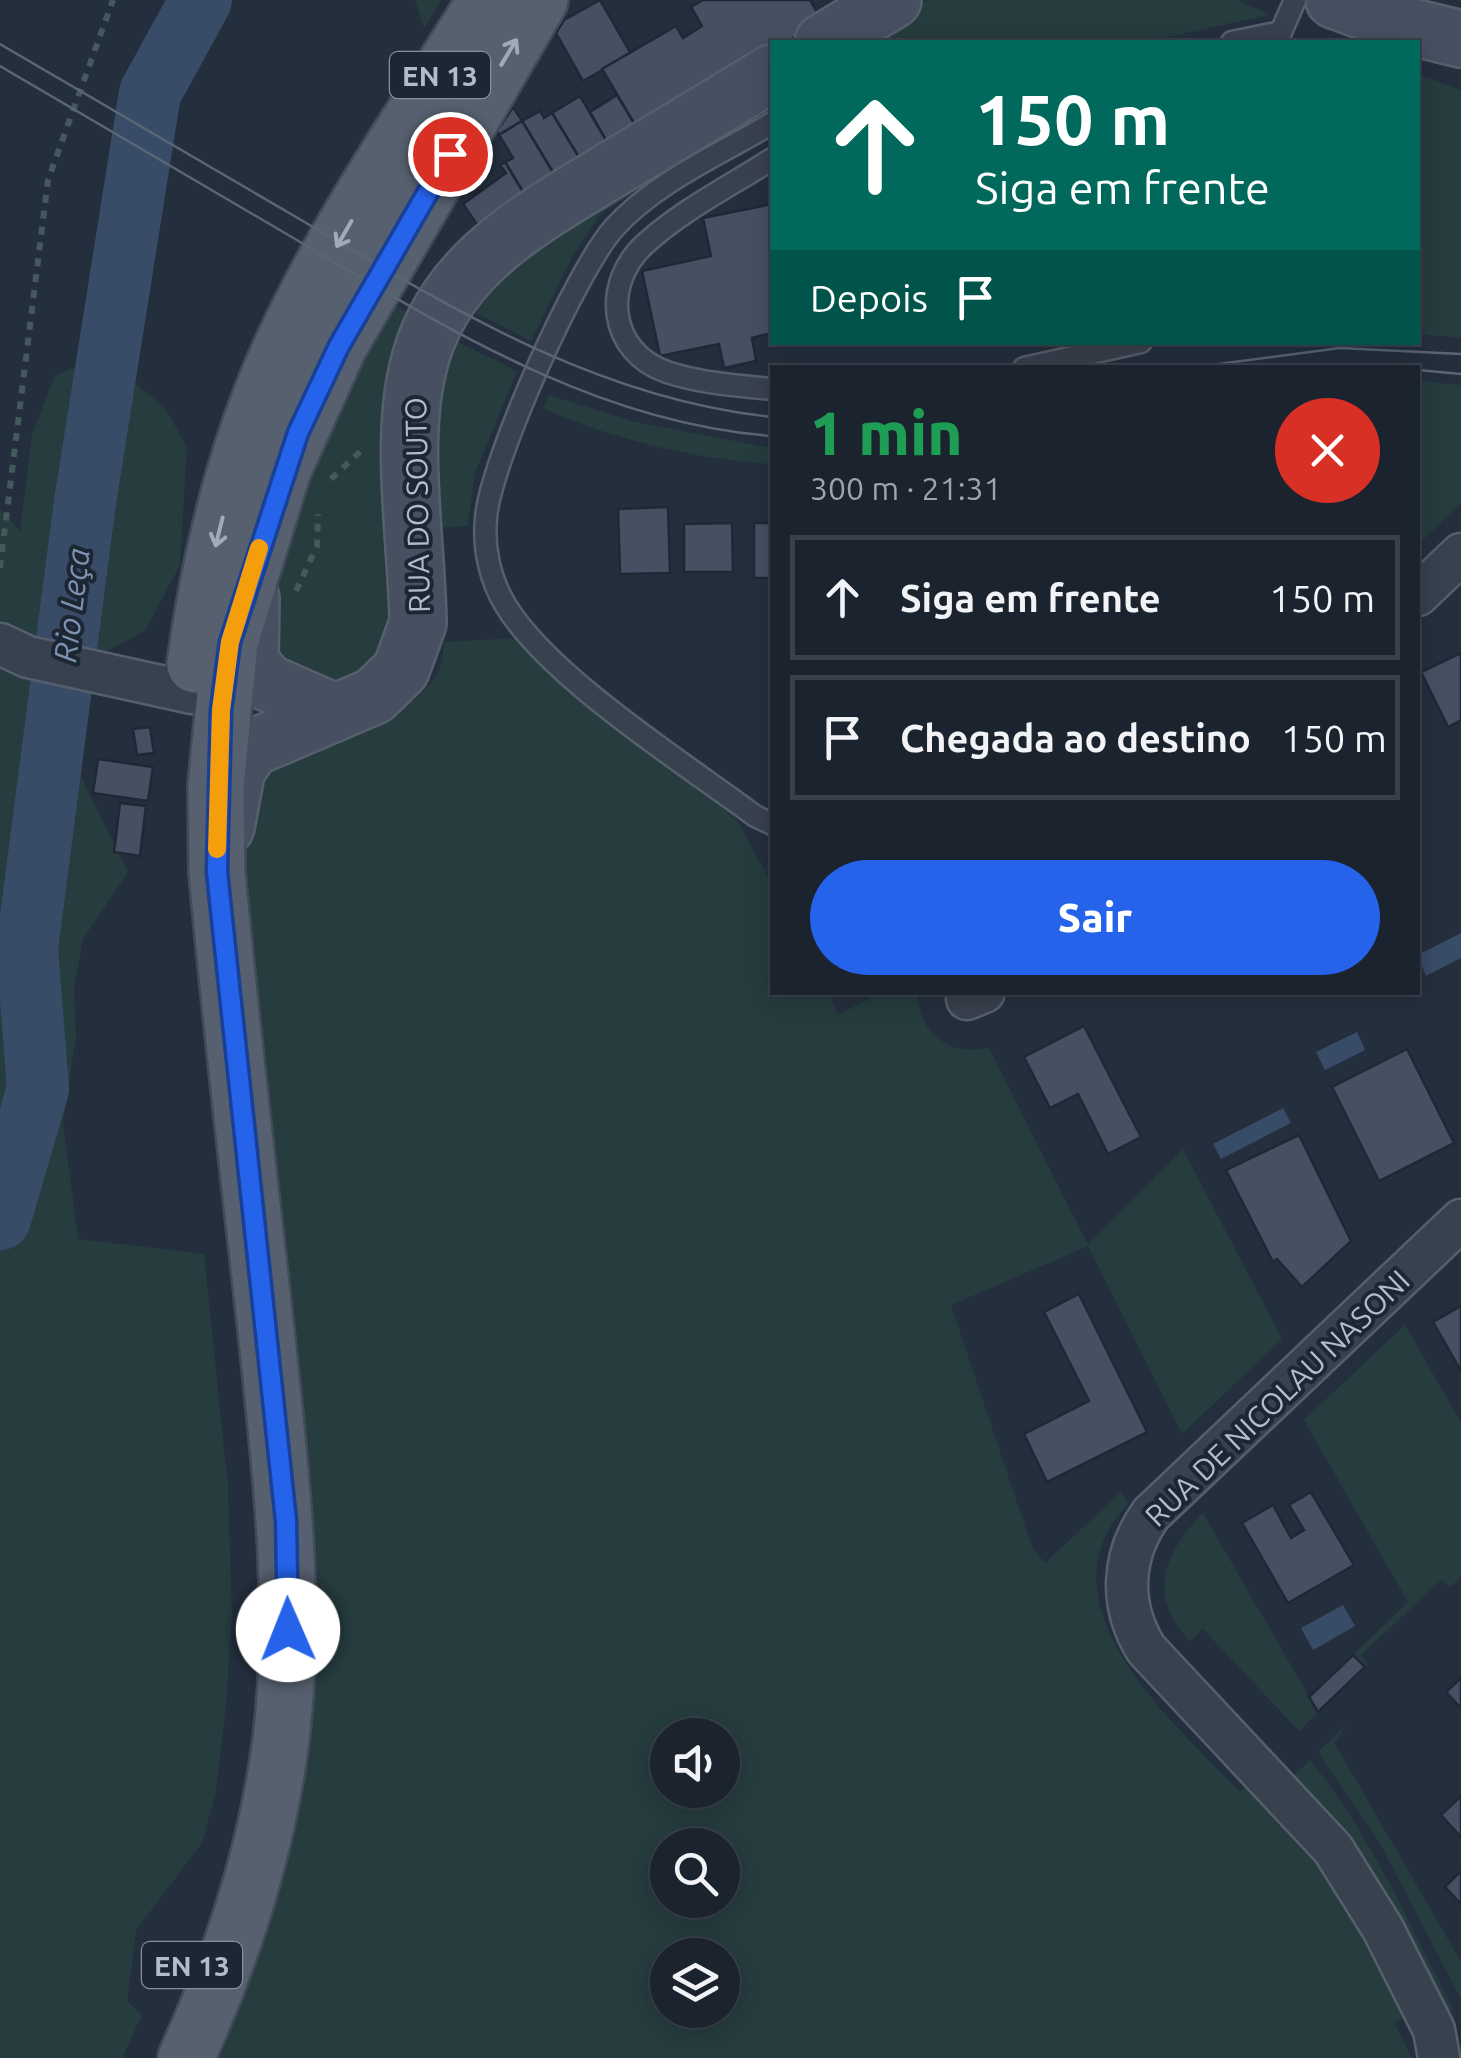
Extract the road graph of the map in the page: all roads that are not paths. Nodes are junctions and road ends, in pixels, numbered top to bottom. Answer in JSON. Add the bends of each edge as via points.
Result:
{"nodes":[{"id":1,"x":486,"y":0,"type":"edge"},
{"id":2,"x":540,"y":0,"type":"edge"},
{"id":3,"x":893,"y":0,"type":"edge"},
{"id":4,"x":1295,"y":0,"type":"edge"},
{"id":5,"x":1334,"y":0,"type":"edge"},
{"id":6,"x":1286,"y":37,"type":"edge"},
{"id":7,"x":1461,"y":39,"type":"edge"},
{"id":8,"x":826,"y":40,"type":"edge"},
{"id":9,"x":1254,"y":40,"type":"edge"},
{"id":10,"x":770,"y":74,"type":"edge"},
{"id":11,"x":770,"y":124,"type":"edge"},
{"id":12,"x":770,"y":160,"type":"edge"},
{"id":13,"x":1128,"y":345,"type":"edge"},
{"id":14,"x":1038,"y":365,"type":"edge"},
{"id":15,"x":770,"y":389,"type":"edge"},
{"id":16,"x":1461,"y":554,"type":"edge"},
{"id":17,"x":272,"y":589,"type":"junction"},
{"id":18,"x":1420,"y":593,"type":"edge"},
{"id":19,"x":14,"y":651,"type":"edge"},
{"id":20,"x":192,"y":693,"type":"junction"},
{"id":21,"x":332,"y":711,"type":"junction"},
{"id":22,"x":770,"y":823,"type":"edge"},
{"id":23,"x":217,"y":872,"type":"junction"},
{"id":24,"x":1461,"y":1220,"type":"edge"},
{"id":25,"x":1445,"y":2045,"type":"edge"},
{"id":26,"x":153,"y":2058,"type":"edge"},
{"id":27,"x":186,"y":2058,"type":"edge"}],
"edges":[{"from":1,"to":20,"type":"main road","number":"EN 13","one_way":true,"via":[[283,344],[223,516]]},
{"from":17,"to":2,"type":"main road","number":"EN 13","one_way":true,"via":[[283,470],[339,346]]},
{"from":3,"to":8,"type":"street"},
{"from":4,"to":6,"type":"lane"},
{"from":5,"to":7,"type":"street"},
{"from":6,"to":9,"type":"lane"},
{"from":10,"to":21,"type":"street","name":"RUA DO SOUTO","via":[[528,221],[454,287],[426,340],[414,390],[417,634],[401,670],[384,688]]},
{"from":11,"to":22,"type":"lane","via":[[635,207],[600,245],[498,462],[485,521],[498,590],[547,656]]},
{"from":12,"to":15,"type":"lane","via":[[642,246],[619,282],[614,304],[631,349],[665,372]]},
{"from":13,"to":14,"type":"lane"},
{"from":16,"to":18,"type":"street"},
{"from":17,"to":21,"type":"street","via":[[250,661],[266,682]]},
{"from":17,"to":23,"type":"main road","number":"EN 13","via":[[230,642],[221,710]]},
{"from":19,"to":20,"type":"street"},
{"from":20,"to":26,"type":"main road","number":"EN 13","via":[[188,871],[249,1429],[256,1660],[246,1767],[224,1870]]},
{"from":21,"to":23,"type":"street","name":"RUA DO SOUTO","via":[[244,757]]},
{"from":23,"to":27,"type":"main road","number":"EN 13","via":[[286,1521],[288,1630],[281,1738],[259,1850],[228,1956]]},
{"from":24,"to":25,"type":"street","name":"RUA DE NICOLAU NASONI","via":[[1152,1514],[1135,1540],[1126,1576],[1130,1618],[1146,1649],[1333,1849]]}]}
